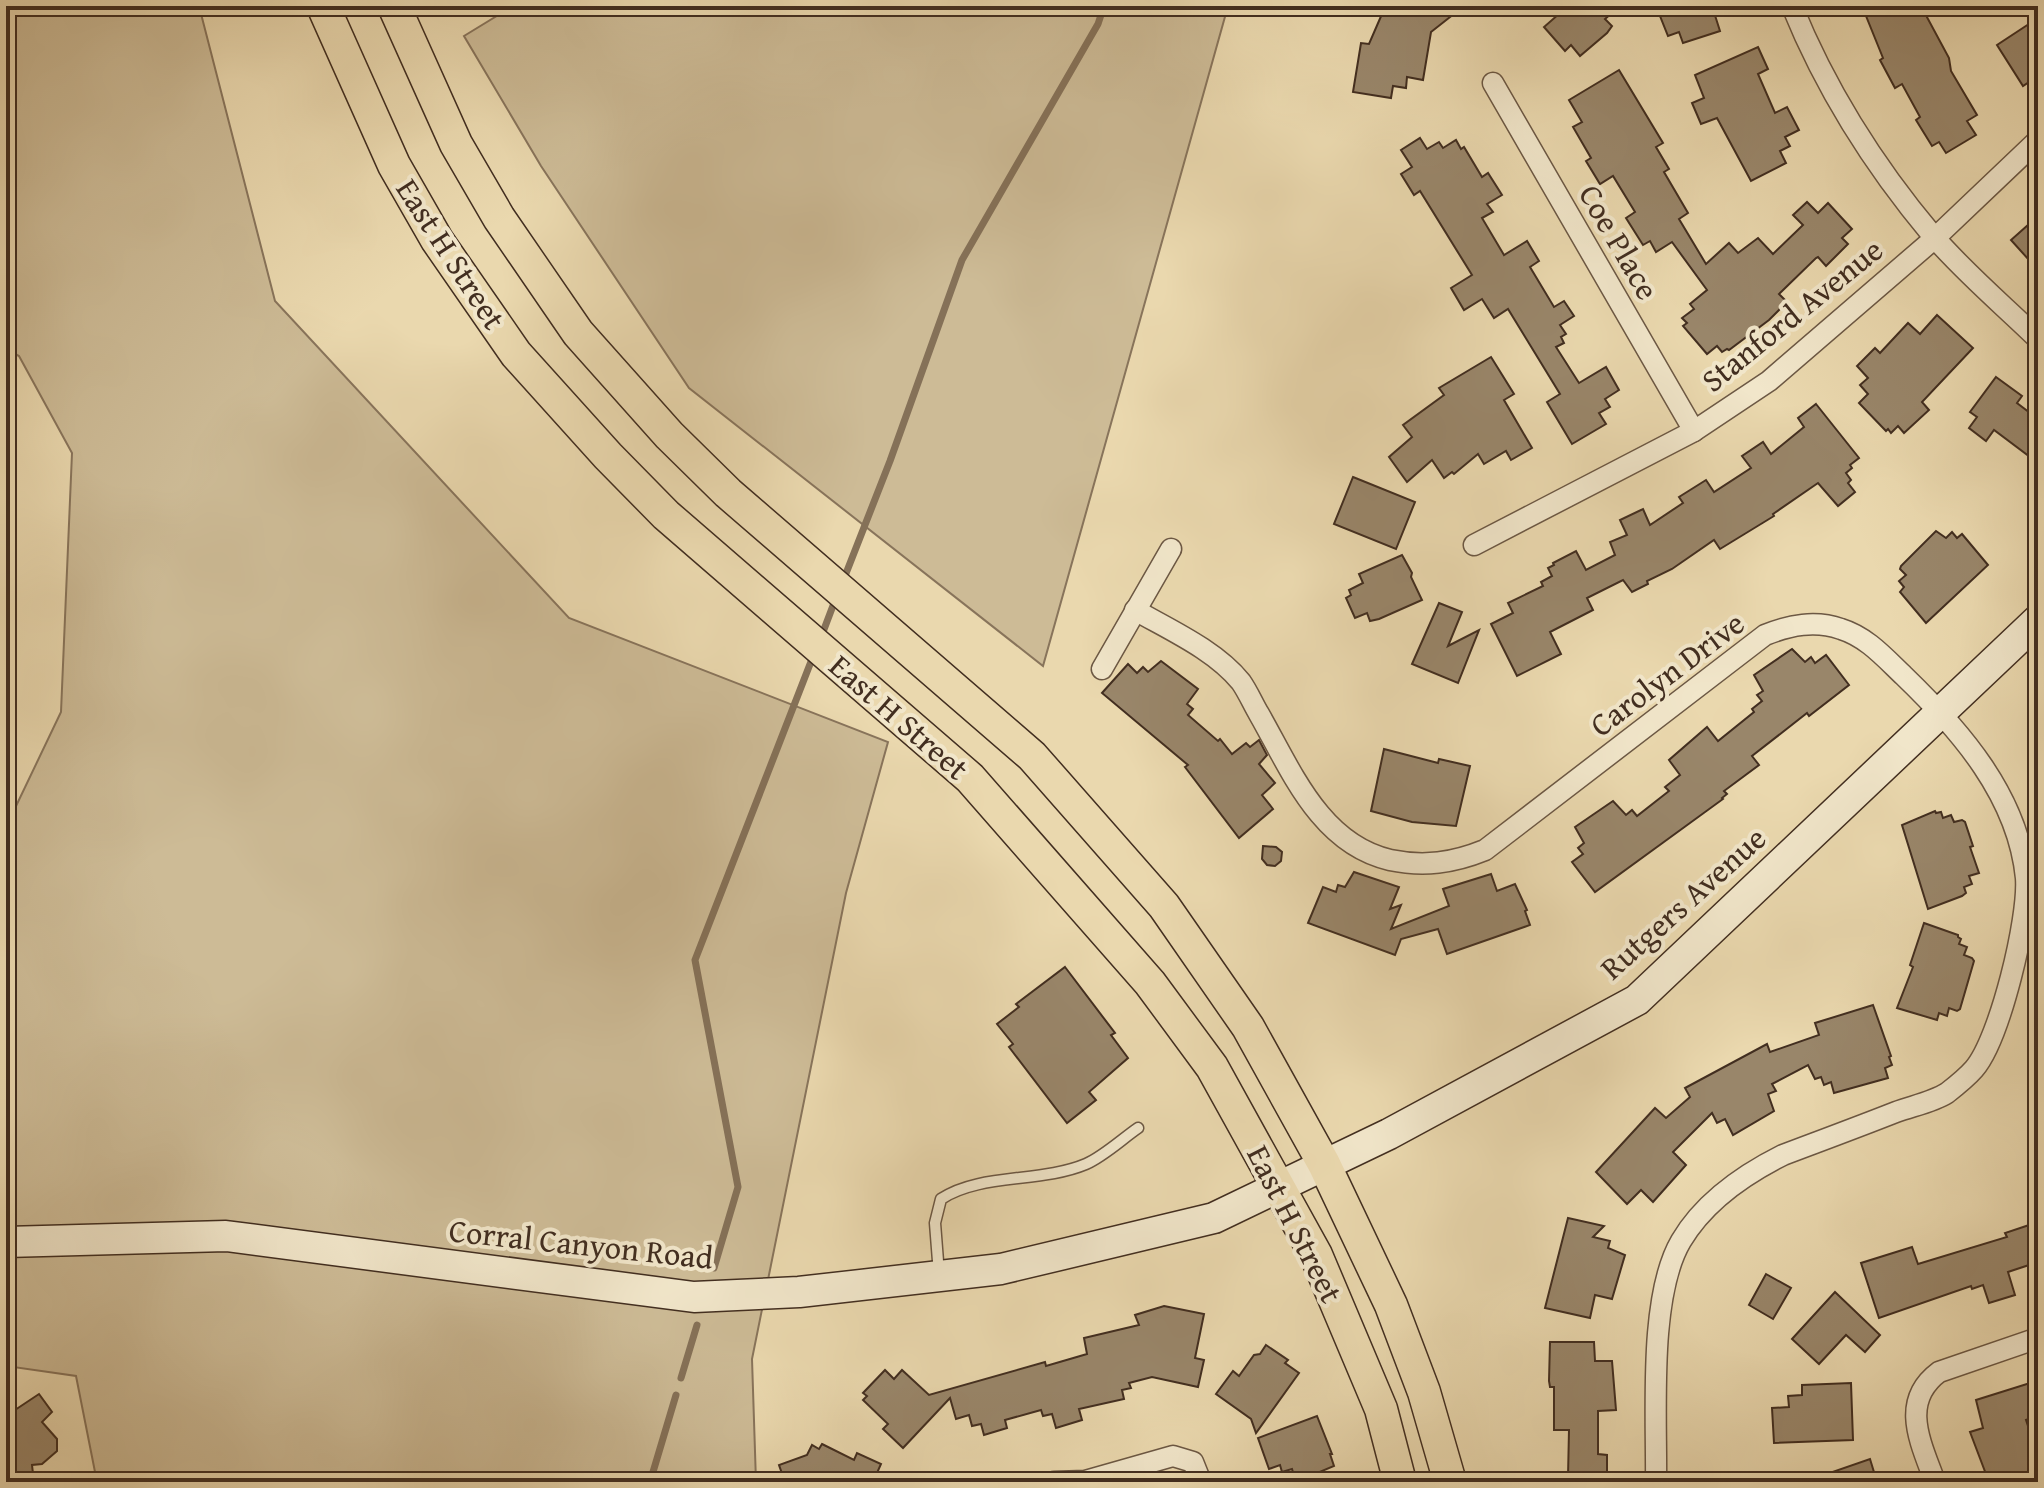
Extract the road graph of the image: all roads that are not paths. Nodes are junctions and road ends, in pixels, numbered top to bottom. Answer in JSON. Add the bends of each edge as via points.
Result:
{"nodes":[{"id":1,"x":323,"y":6,"type":"edge"},
{"id":2,"x":394,"y":6,"type":"edge"},
{"id":3,"x":1792,"y":6,"type":"edge"},
{"id":4,"x":1493,"y":83,"type":"dead end"},
{"id":5,"x":2038,"y":140,"type":"edge"},
{"id":6,"x":1935,"y":238,"type":"junction"},
{"id":7,"x":2038,"y":339,"type":"edge"},
{"id":8,"x":1694,"y":431,"type":"junction"},
{"id":9,"x":1474,"y":545,"type":"dead end"},
{"id":10,"x":1171,"y":549,"type":"dead end"},
{"id":11,"x":1135,"y":610,"type":"junction"},
{"id":12,"x":2038,"y":620,"type":"edge"},
{"id":13,"x":1102,"y":669,"type":"dead end"},
{"id":14,"x":1942,"y":713,"type":"junction"},
{"id":15,"x":1138,"y":1128,"type":"dead end"},
{"id":16,"x":1324,"y":1164,"type":"junction"},
{"id":17,"x":1279,"y":1187,"type":"junction"},
{"id":18,"x":6,"y":1242,"type":"edge"},
{"id":19,"x":939,"y":1276,"type":"junction"},
{"id":20,"x":2038,"y":1338,"type":"edge"},
{"id":21,"x":1085,"y":1481,"type":"edge"},
{"id":22,"x":1054,"y":1482,"type":"edge"},
{"id":23,"x":1201,"y":1482,"type":"edge"},
{"id":24,"x":1400,"y":1482,"type":"edge"},
{"id":25,"x":1450,"y":1482,"type":"edge"},
{"id":26,"x":1656,"y":1482,"type":"edge"},
{"id":27,"x":1935,"y":1482,"type":"edge"}],
"edges":[{"from":1,"to":17,"type":"main road","name":"East H Street","via":[[394,165],[437,240],[516,354],[666,515],[970,778],[1150,983],[1212,1067]]},
{"from":2,"to":16,"type":"main road","name":"East H Street","via":[[456,144],[499,218],[578,333],[728,493],[1032,756],[1164,906],[1248,1027]]},
{"from":3,"to":6,"type":"street","via":[[1872,158]]},
{"from":4,"to":8,"type":"street","name":"Coe Place"},
{"from":5,"to":6,"type":"street","name":"Stanford Avenue"},
{"from":6,"to":7,"type":"street"},
{"from":6,"to":8,"type":"street","name":"Stanford Avenue","via":[[1769,381]]},
{"from":8,"to":9,"type":"street","name":"Stanford Avenue"},
{"from":10,"to":11,"type":"street"},
{"from":11,"to":13,"type":"street"},
{"from":11,"to":14,"type":"street","name":"Carolyn Drive","via":[[1209,653],[1241,682],[1309,801],[1334,830],[1366,851],[1404,863],[1445,863],[1485,850],[1765,635],[1780,629],[1828,625],[1859,636]]},
{"from":12,"to":14,"type":"main road","name":"Rutgers Avenue"},
{"from":14,"to":16,"type":"main road","name":"Rutgers Avenue","via":[[1637,1000]]},
{"from":14,"to":26,"type":"street","name":"Carolyn Drive","via":[[1986,768],[2013,824],[2026,878],[2009,985],[1994,1035],[1975,1068],[1945,1094],[1783,1155],[1738,1179],[1694,1222],[1680,1242],[1660,1300]]},
{"from":15,"to":19,"type":"lane","via":[[1088,1163],[1043,1176],[956,1189],[941,1199],[935,1223]]},
{"from":16,"to":17,"type":"main road","name":"Rutgers Avenue"},
{"from":16,"to":25,"type":"main road","name":"East H Street","via":[[1391,1305]]},
{"from":17,"to":19,"type":"main road","name":"Corral Canyon Road","via":[[1214,1218],[1001,1269]]},
{"from":17,"to":24,"type":"main road","name":"East H Street","via":[[1316,1255],[1381,1409]]},
{"from":18,"to":19,"type":"main road","name":"Corral Canyon Road","via":[[226,1236],[694,1297]]},
{"from":20,"to":27,"type":"street","via":[[1939,1372],[1927,1381],[1917,1399],[1917,1428]]},
{"from":21,"to":22,"type":"street"},
{"from":21,"to":23,"type":"street","via":[[1173,1456],[1193,1462]]}]}
